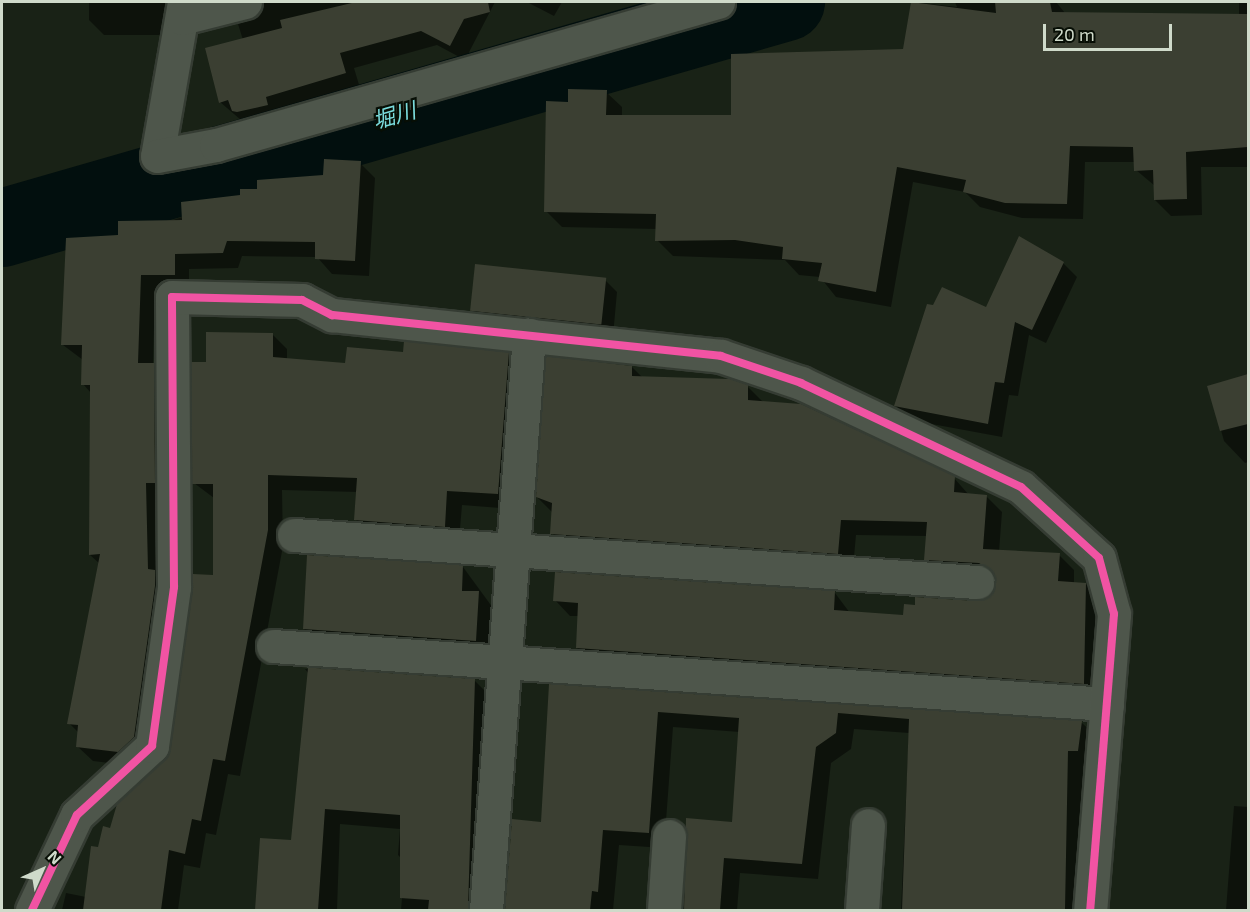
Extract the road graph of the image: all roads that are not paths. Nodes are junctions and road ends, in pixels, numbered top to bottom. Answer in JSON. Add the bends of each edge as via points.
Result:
{"nodes":[{"id":1,"x":245,"y":2,"type":"edge"},
{"id":2,"x":718,"y":2,"type":"edge"},
{"id":3,"x":183,"y":10,"type":"edge"},
{"id":4,"x":529,"y":335,"type":"junction"},
{"id":5,"x":294,"y":535,"type":"dead end"},
{"id":6,"x":513,"y":547,"type":"junction"},
{"id":7,"x":977,"y":582,"type":"dead end"},
{"id":8,"x":273,"y":646,"type":"dead end"},
{"id":9,"x":505,"y":660,"type":"junction"},
{"id":10,"x":1107,"y":704,"type":"junction"},
{"id":11,"x":868,"y":825,"type":"dead end"},
{"id":12,"x":669,"y":836,"type":"dead end"},
{"id":13,"x":32,"y":910,"type":"edge"},
{"id":14,"x":486,"y":910,"type":"edge"},
{"id":15,"x":664,"y":910,"type":"edge"},
{"id":16,"x":862,"y":910,"type":"edge"},
{"id":17,"x":1090,"y":910,"type":"edge"}],
"edges":[{"from":1,"to":3,"type":"street"},
{"from":2,"to":3,"type":"street","via":[[216,145],[157,156]]},
{"from":4,"to":6,"type":"street"},
{"from":4,"to":10,"type":"street","via":[[721,356],[801,383],[1021,487],[1099,558],[1114,614]]},
{"from":4,"to":13,"type":"street","via":[[332,315],[302,300],[172,297],[174,587],[152,746],[77,815]]},
{"from":5,"to":6,"type":"street"},
{"from":6,"to":7,"type":"street"},
{"from":6,"to":9,"type":"street"},
{"from":8,"to":9,"type":"street"},
{"from":9,"to":10,"type":"street"},
{"from":9,"to":14,"type":"street"},
{"from":10,"to":17,"type":"street"},
{"from":11,"to":16,"type":"street"},
{"from":12,"to":15,"type":"street"}]}
